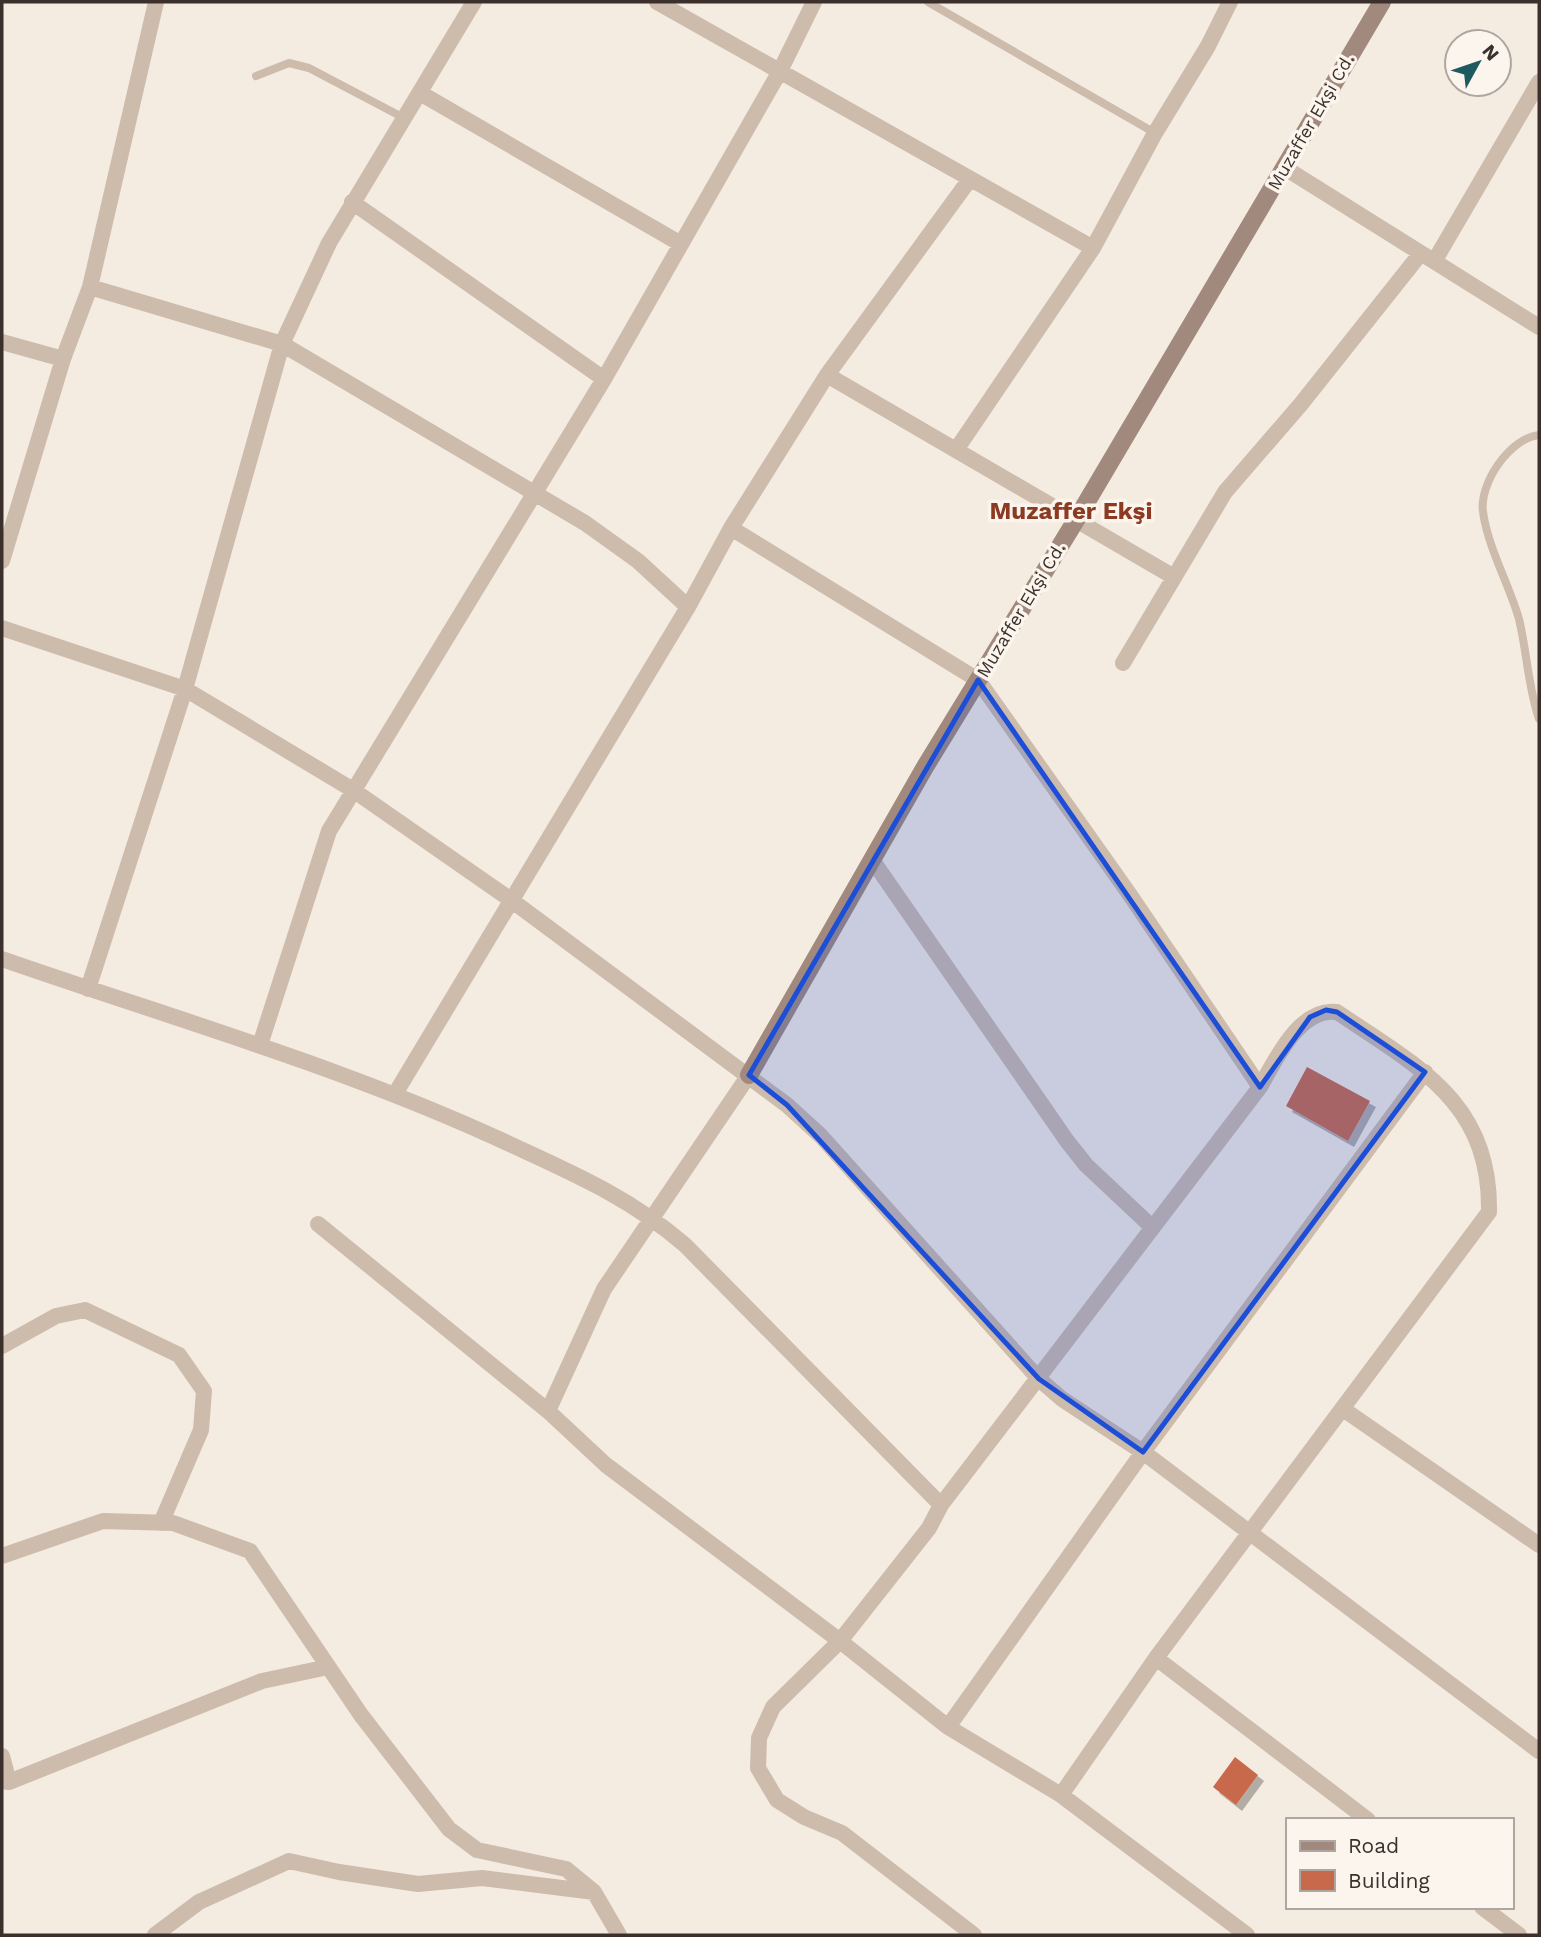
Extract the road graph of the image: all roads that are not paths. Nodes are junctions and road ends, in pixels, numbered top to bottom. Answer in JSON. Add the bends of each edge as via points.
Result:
{"nodes":[{"id":1,"x":156,"y":2,"type":"edge"},
{"id":2,"x":474,"y":2,"type":"edge"},
{"id":3,"x":657,"y":2,"type":"edge"},
{"id":4,"x":814,"y":2,"type":"edge"},
{"id":5,"x":928,"y":2,"type":"edge"},
{"id":6,"x":1230,"y":2,"type":"edge"},
{"id":7,"x":1382,"y":2,"type":"edge"},
{"id":8,"x":779,"y":71,"type":"junction"},
{"id":9,"x":256,"y":76,"type":"dead end"},
{"id":10,"x":1539,"y":82,"type":"edge"},
{"id":11,"x":421,"y":93,"type":"junction"},
{"id":12,"x":404,"y":118,"type":"junction"},
{"id":13,"x":1155,"y":133,"type":"junction"},
{"id":14,"x":1285,"y":168,"type":"junction"},
{"id":15,"x":970,"y":179,"type":"junction"},
{"id":16,"x":352,"y":202,"type":"junction"},
{"id":17,"x":681,"y":244,"type":"junction"},
{"id":18,"x":1093,"y":248,"type":"junction"},
{"id":19,"x":1428,"y":256,"type":"junction"},
{"id":20,"x":90,"y":287,"type":"junction"},
{"id":21,"x":1539,"y":327,"type":"edge"},
{"id":22,"x":2,"y":342,"type":"edge"},
{"id":23,"x":282,"y":344,"type":"junction"},
{"id":24,"x":63,"y":359,"type":"junction"},
{"id":25,"x":827,"y":375,"type":"junction"},
{"id":26,"x":604,"y":379,"type":"junction"},
{"id":27,"x":1539,"y":435,"type":"edge"},
{"id":28,"x":956,"y":450,"type":"junction"},
{"id":29,"x":533,"y":492,"type":"junction"},
{"id":30,"x":1076,"y":520,"type":"junction"},
{"id":31,"x":731,"y":527,"type":"junction"},
{"id":32,"x":2,"y":561,"type":"edge"},
{"id":33,"x":1174,"y":577,"type":"junction"},
{"id":34,"x":688,"y":607,"type":"junction"},
{"id":35,"x":2,"y":628,"type":"edge"},
{"id":36,"x":1123,"y":663,"type":"dead end"},
{"id":37,"x":978,"y":680,"type":"junction"},
{"id":38,"x":186,"y":689,"type":"junction"},
{"id":39,"x":1539,"y":719,"type":"edge"},
{"id":40,"x":353,"y":790,"type":"junction"},
{"id":41,"x":873,"y":861,"type":"junction"},
{"id":42,"x":511,"y":900,"type":"junction"},
{"id":43,"x":2,"y":959,"type":"edge"},
{"id":44,"x":88,"y":989,"type":"junction"},
{"id":45,"x":260,"y":1045,"type":"junction"},
{"id":46,"x":1425,"y":1072,"type":"junction"},
{"id":47,"x":749,"y":1075,"type":"junction"},
{"id":48,"x":1259,"y":1087,"type":"junction"},
{"id":49,"x":395,"y":1094,"type":"junction"},
{"id":50,"x":654,"y":1219,"type":"junction"},
{"id":51,"x":318,"y":1224,"type":"dead end"},
{"id":52,"x":1152,"y":1227,"type":"junction"},
{"id":53,"x":2,"y":1346,"type":"edge"},
{"id":54,"x":1039,"y":1379,"type":"junction"},
{"id":55,"x":1343,"y":1409,"type":"junction"},
{"id":56,"x":548,"y":1411,"type":"junction"},
{"id":57,"x":1143,"y":1452,"type":"junction"},
{"id":58,"x":941,"y":1505,"type":"junction"},
{"id":59,"x":161,"y":1522,"type":"junction"},
{"id":60,"x":1251,"y":1533,"type":"junction"},
{"id":61,"x":1539,"y":1545,"type":"edge"},
{"id":62,"x":2,"y":1556,"type":"edge"},
{"id":63,"x":840,"y":1641,"type":"junction"},
{"id":64,"x":1156,"y":1658,"type":"junction"},
{"id":65,"x":328,"y":1667,"type":"junction"},
{"id":66,"x":948,"y":1727,"type":"junction"},
{"id":67,"x":1539,"y":1751,"type":"edge"},
{"id":68,"x":2,"y":1756,"type":"edge"},
{"id":69,"x":6,"y":1781,"type":"edge"},
{"id":70,"x":1061,"y":1795,"type":"junction"},
{"id":71,"x":1365,"y":1818,"type":"edge"},
{"id":72,"x":594,"y":1892,"type":"junction"},
{"id":73,"x":1485,"y":1909,"type":"edge"},
{"id":74,"x":155,"y":1935,"type":"edge"},
{"id":75,"x":619,"y":1935,"type":"edge"},
{"id":76,"x":974,"y":1935,"type":"edge"},
{"id":77,"x":1247,"y":1935,"type":"edge"},
{"id":78,"x":1519,"y":1935,"type":"edge"}],
"edges":[{"from":1,"to":20,"type":"street"},
{"from":2,"to":11,"type":"street"},
{"from":3,"to":8,"type":"street"},
{"from":4,"to":8,"type":"street"},
{"from":5,"to":13,"type":"lane"},
{"from":6,"to":13,"type":"street"},
{"from":7,"to":14,"type":"street","name":"Muzaffer Ekşi Cd."},
{"from":8,"to":15,"type":"street"},
{"from":8,"to":17,"type":"street"},
{"from":9,"to":12,"type":"lane","via":[[289,63],[309,68]]},
{"from":10,"to":19,"type":"street"},
{"from":11,"to":12,"type":"street"},
{"from":11,"to":17,"type":"street"},
{"from":12,"to":16,"type":"street"},
{"from":13,"to":18,"type":"street"},
{"from":14,"to":19,"type":"street"},
{"from":14,"to":30,"type":"street","name":"Muzaffer Ekşi Cd."},
{"from":15,"to":18,"type":"street"},
{"from":15,"to":25,"type":"street"},
{"from":16,"to":23,"type":"street"},
{"from":16,"to":26,"type":"street"},
{"from":17,"to":26,"type":"street"},
{"from":18,"to":28,"type":"street"},
{"from":19,"to":21,"type":"street"},
{"from":19,"to":33,"type":"street","via":[[1225,492]]},
{"from":20,"to":23,"type":"street"},
{"from":20,"to":24,"type":"street"},
{"from":22,"to":24,"type":"street"},
{"from":23,"to":29,"type":"street"},
{"from":23,"to":38,"type":"street"},
{"from":24,"to":32,"type":"street"},
{"from":25,"to":28,"type":"street"},
{"from":25,"to":31,"type":"street"},
{"from":26,"to":29,"type":"street"},
{"from":27,"to":39,"type":"lane","via":[[1521,443],[1501,461],[1488,485],[1483,511],[1519,621]]},
{"from":28,"to":30,"type":"street"},
{"from":29,"to":34,"type":"street","via":[[611,541]]},
{"from":29,"to":40,"type":"street"},
{"from":30,"to":33,"type":"street"},
{"from":30,"to":37,"type":"street","name":"Muzaffer Ekşi Cd."},
{"from":31,"to":34,"type":"street"},
{"from":31,"to":37,"type":"street"},
{"from":33,"to":36,"type":"street"},
{"from":34,"to":42,"type":"street"},
{"from":35,"to":38,"type":"street"},
{"from":37,"to":41,"type":"street","name":"Muzaffer Ekşi Cd."},
{"from":37,"to":48,"type":"street"},
{"from":38,"to":40,"type":"street"},
{"from":38,"to":44,"type":"street"},
{"from":40,"to":42,"type":"street"},
{"from":40,"to":45,"type":"street","via":[[329,831]]},
{"from":41,"to":47,"type":"street","name":"Muzaffer Ekşi Cd."},
{"from":41,"to":52,"type":"street","via":[[1067,1141]]},
{"from":42,"to":47,"type":"street"},
{"from":42,"to":49,"type":"street"},
{"from":43,"to":44,"type":"street"},
{"from":44,"to":45,"type":"street"},
{"from":45,"to":49,"type":"street"},
{"from":46,"to":48,"type":"street","via":[[1337,1012],[1326,1010],[1310,1017]]},
{"from":46,"to":55,"type":"street","via":[[1468,1118],[1483,1150],[1490,1182],[1489,1212]]},
{"from":46,"to":57,"type":"street"},
{"from":47,"to":50,"type":"street"},
{"from":47,"to":54,"type":"street","via":[[821,1136]]},
{"from":48,"to":52,"type":"street"},
{"from":49,"to":50,"type":"street","via":[[615,1193]]},
{"from":50,"to":56,"type":"street","via":[[604,1289]]},
{"from":50,"to":58,"type":"street"},
{"from":51,"to":56,"type":"street"},
{"from":52,"to":54,"type":"street"},
{"from":53,"to":59,"type":"street","via":[[56,1316],[85,1310],[179,1355],[204,1391],[201,1430]]},
{"from":54,"to":57,"type":"street"},
{"from":54,"to":58,"type":"street"},
{"from":55,"to":60,"type":"street"},
{"from":55,"to":61,"type":"street"},
{"from":56,"to":63,"type":"street","via":[[606,1465]]},
{"from":57,"to":60,"type":"street"},
{"from":57,"to":66,"type":"street"},
{"from":58,"to":63,"type":"street","via":[[929,1528]]},
{"from":59,"to":62,"type":"street","via":[[103,1521]]},
{"from":59,"to":65,"type":"street","via":[[250,1551]]},
{"from":60,"to":64,"type":"street"},
{"from":60,"to":67,"type":"street"},
{"from":63,"to":66,"type":"street"},
{"from":63,"to":76,"type":"street","via":[[773,1707],[760,1738],[758,1768],[777,1800],[804,1818],[842,1833]]},
{"from":64,"to":70,"type":"street"},
{"from":64,"to":71,"type":"street"},
{"from":65,"to":69,"type":"street","via":[[262,1681]]},
{"from":65,"to":72,"type":"street","via":[[449,1829],[477,1850],[566,1869]]},
{"from":66,"to":70,"type":"street"},
{"from":68,"to":69,"type":"street"},
{"from":70,"to":77,"type":"street"},
{"from":72,"to":74,"type":"street","via":[[482,1878],[418,1884],[289,1861],[199,1902]]},
{"from":72,"to":75,"type":"street"},
{"from":73,"to":78,"type":"street"}]}
